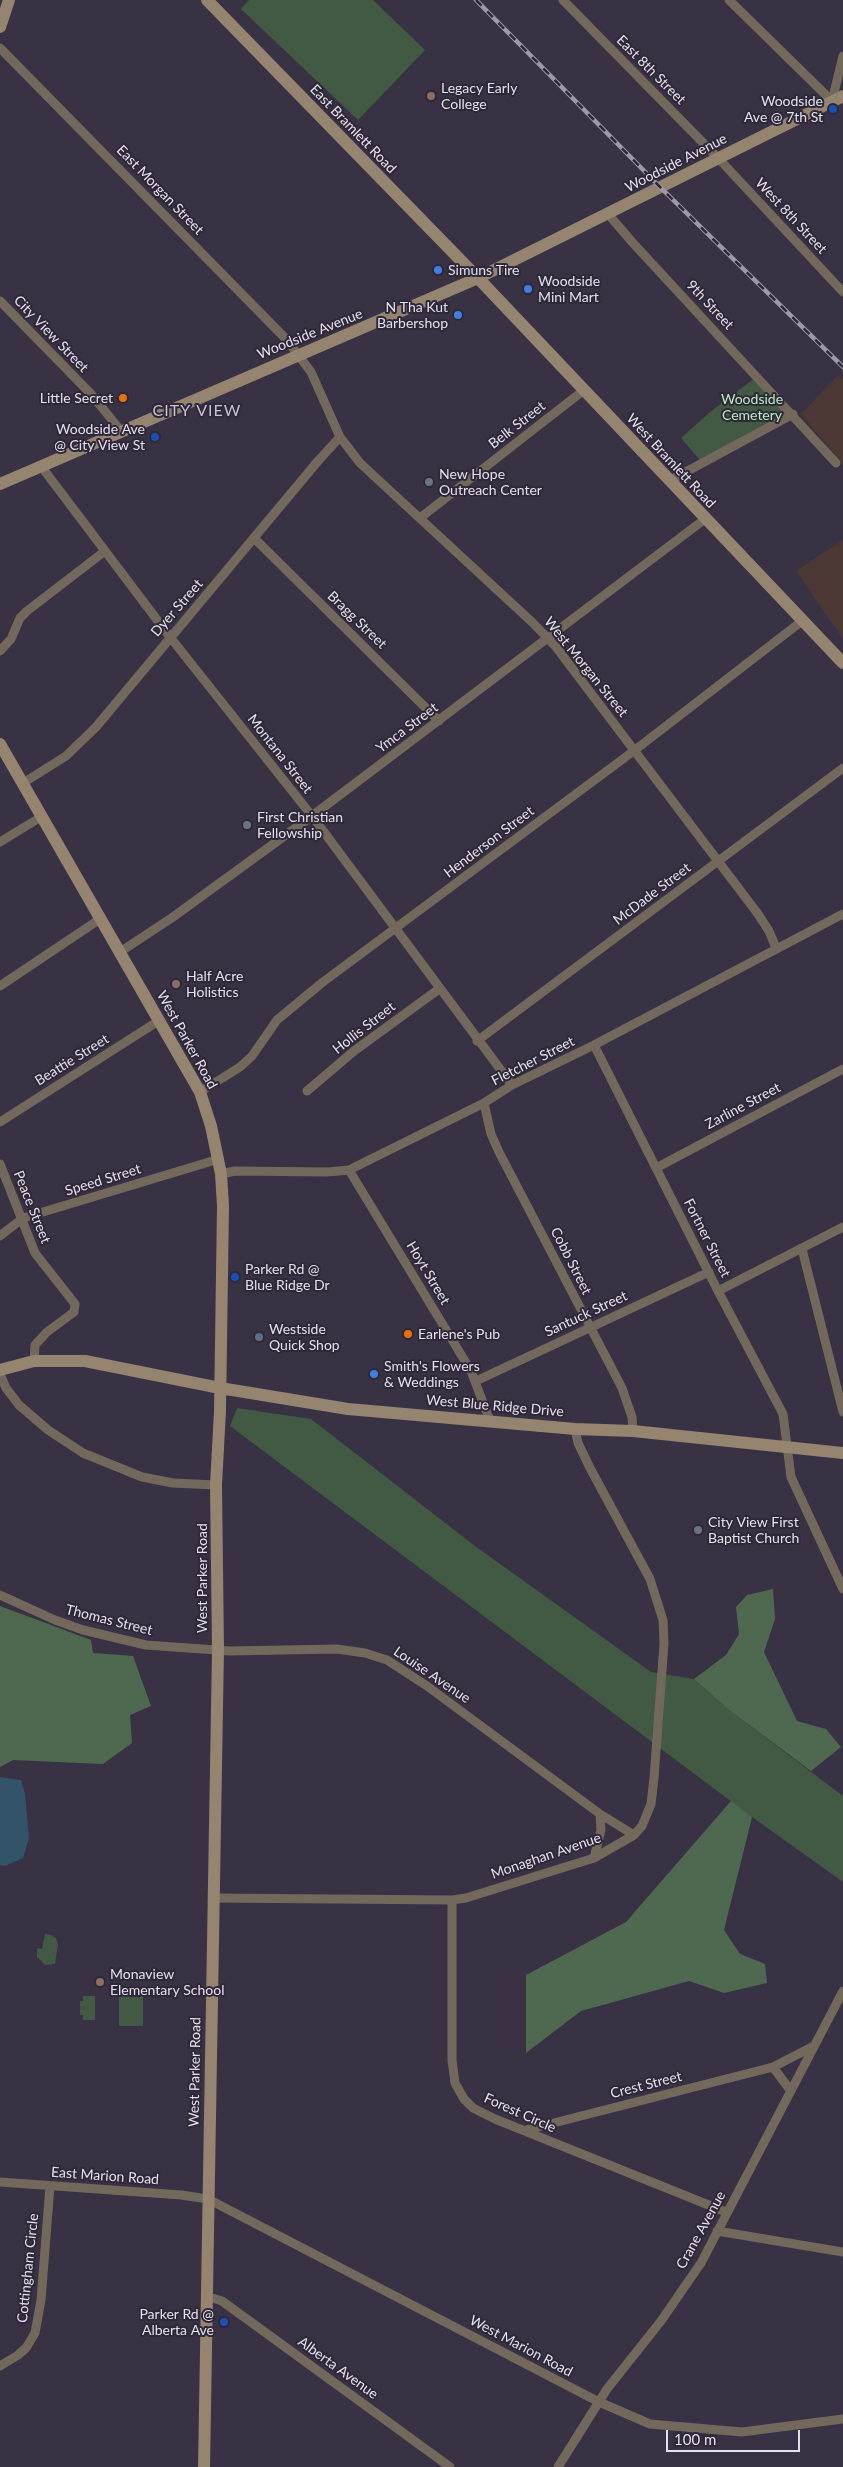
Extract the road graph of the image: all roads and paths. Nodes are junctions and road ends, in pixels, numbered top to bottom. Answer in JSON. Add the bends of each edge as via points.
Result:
{"nodes":[{"id":1,"x":9,"y":0,"type":"edge"},
{"id":2,"x":207,"y":0,"type":"edge"},
{"id":3,"x":562,"y":0,"type":"edge"},
{"id":4,"x":729,"y":0,"type":"edge"},
{"id":5,"x":0,"y":28,"type":"edge"},
{"id":6,"x":0,"y":48,"type":"edge"},
{"id":7,"x":843,"y":56,"type":"edge"},
{"id":8,"x":837,"y":99,"type":"edge"},
{"id":9,"x":719,"y":159,"type":"junction"},
{"id":10,"x":608,"y":214,"type":"junction"},
{"id":11,"x":478,"y":278,"type":"junction"},
{"id":12,"x":843,"y":292,"type":"edge"},
{"id":13,"x":0,"y":301,"type":"edge"},
{"id":14,"x":298,"y":355,"type":"junction"},
{"id":15,"x":584,"y":390,"type":"junction"},
{"id":16,"x":793,"y":414,"type":"junction"},
{"id":17,"x":121,"y":431,"type":"junction"},
{"id":18,"x":340,"y":437,"type":"junction"},
{"id":19,"x":836,"y":462,"type":"dead end"},
{"id":20,"x":40,"y":466,"type":"junction"},
{"id":21,"x":669,"y":481,"type":"junction"},
{"id":22,"x":0,"y":484,"type":"edge"},
{"id":23,"x":420,"y":518,"type":"junction"},
{"id":24,"x":705,"y":519,"type":"junction"},
{"id":25,"x":255,"y":539,"type":"junction"},
{"id":26,"x":105,"y":551,"type":"junction"},
{"id":27,"x":802,"y":621,"type":"junction"},
{"id":28,"x":170,"y":637,"type":"junction"},
{"id":29,"x":548,"y":638,"type":"junction"},
{"id":30,"x":0,"y":651,"type":"edge"},
{"id":31,"x":843,"y":663,"type":"edge"},
{"id":32,"x":439,"y":721,"type":"junction"},
{"id":33,"x":0,"y":744,"type":"edge"},
{"id":34,"x":635,"y":750,"type":"junction"},
{"id":35,"x":843,"y":768,"type":"edge"},
{"id":36,"x":23,"y":783,"type":"junction"},
{"id":37,"x":312,"y":816,"type":"junction"},
{"id":38,"x":41,"y":817,"type":"junction"},
{"id":39,"x":0,"y":842,"type":"edge"},
{"id":40,"x":718,"y":861,"type":"junction"},
{"id":41,"x":843,"y":914,"type":"edge"},
{"id":42,"x":100,"y":919,"type":"junction"},
{"id":43,"x":395,"y":930,"type":"junction"},
{"id":44,"x":776,"y":948,"type":"junction"},
{"id":45,"x":120,"y":952,"type":"junction"},
{"id":46,"x":0,"y":986,"type":"edge"},
{"id":47,"x":439,"y":989,"type":"junction"},
{"id":48,"x":160,"y":1020,"type":"junction"},
{"id":49,"x":477,"y":1041,"type":"junction"},
{"id":50,"x":594,"y":1045,"type":"junction"},
{"id":51,"x":843,"y":1069,"type":"edge"},
{"id":52,"x":512,"y":1085,"type":"junction"},
{"id":53,"x":307,"y":1091,"type":"dead end"},
{"id":54,"x":200,"y":1092,"type":"junction"},
{"id":55,"x":484,"y":1103,"type":"junction"},
{"id":56,"x":0,"y":1122,"type":"edge"},
{"id":57,"x":218,"y":1158,"type":"junction"},
{"id":58,"x":0,"y":1164,"type":"edge"},
{"id":59,"x":656,"y":1168,"type":"junction"},
{"id":60,"x":349,"y":1170,"type":"junction"},
{"id":61,"x":221,"y":1174,"type":"junction"},
{"id":62,"x":22,"y":1218,"type":"junction"},
{"id":63,"x":843,"y":1227,"type":"edge"},
{"id":64,"x":0,"y":1236,"type":"edge"},
{"id":65,"x":802,"y":1249,"type":"junction"},
{"id":66,"x":708,"y":1272,"type":"junction"},
{"id":67,"x":718,"y":1291,"type":"junction"},
{"id":68,"x":590,"y":1327,"type":"junction"},
{"id":69,"x":34,"y":1361,"type":"junction"},
{"id":70,"x":0,"y":1372,"type":"edge"},
{"id":71,"x":476,"y":1382,"type":"junction"},
{"id":72,"x":220,"y":1388,"type":"junction"},
{"id":73,"x":843,"y":1412,"type":"edge"},
{"id":74,"x":490,"y":1421,"type":"junction"},
{"id":75,"x":575,"y":1429,"type":"junction"},
{"id":76,"x":633,"y":1432,"type":"junction"},
{"id":77,"x":787,"y":1446,"type":"junction"},
{"id":78,"x":843,"y":1453,"type":"edge"},
{"id":79,"x":216,"y":1485,"type":"junction"},
{"id":80,"x":843,"y":1589,"type":"edge"},
{"id":81,"x":0,"y":1595,"type":"edge"},
{"id":82,"x":218,"y":1650,"type":"junction"},
{"id":83,"x":600,"y":1814,"type":"junction"},
{"id":84,"x":634,"y":1835,"type":"junction"},
{"id":85,"x":594,"y":1858,"type":"junction"},
{"id":86,"x":213,"y":1898,"type":"junction"},
{"id":87,"x":452,"y":1900,"type":"junction"},
{"id":88,"x":843,"y":1991,"type":"edge"},
{"id":89,"x":814,"y":2046,"type":"junction"},
{"id":90,"x":772,"y":2067,"type":"junction"},
{"id":91,"x":790,"y":2090,"type":"junction"},
{"id":92,"x":526,"y":2130,"type":"junction"},
{"id":93,"x":0,"y":2182,"type":"edge"},
{"id":94,"x":50,"y":2186,"type":"junction"},
{"id":95,"x":208,"y":2199,"type":"junction"},
{"id":96,"x":726,"y":2212,"type":"junction"},
{"id":97,"x":717,"y":2231,"type":"junction"},
{"id":98,"x":843,"y":2252,"type":"edge"},
{"id":99,"x":206,"y":2296,"type":"junction"},
{"id":100,"x":0,"y":2366,"type":"edge"},
{"id":101,"x":599,"y":2402,"type":"junction"},
{"id":102,"x":843,"y":2419,"type":"edge"},
{"id":103,"x":204,"y":2467,"type":"edge"},
{"id":104,"x":450,"y":2467,"type":"edge"},
{"id":105,"x":558,"y":2467,"type":"edge"}],
"edges":[{"from":1,"to":5,"type":"street"},
{"from":2,"to":11,"type":"street","name":"East Bramlett Road"},
{"from":3,"to":9,"type":"street","name":"East 8th Street"},
{"from":4,"to":8,"type":"street"},
{"from":6,"to":14,"type":"street","name":"East Morgan Street","via":[[262,314]]},
{"from":7,"to":8,"type":"street"},
{"from":8,"to":9,"type":"street","name":"Woodside Avenue"},
{"from":9,"to":10,"type":"street","name":"Woodside Avenue"},
{"from":9,"to":12,"type":"street","name":"West 8th Street"},
{"from":10,"to":11,"type":"street","name":"Woodside Avenue"},
{"from":10,"to":16,"type":"street","name":"9th Street"},
{"from":11,"to":14,"type":"street","name":"Woodside Avenue"},
{"from":11,"to":15,"type":"street","name":"West Bramlett Road"},
{"from":13,"to":17,"type":"street","name":"City View Street","via":[[91,394]]},
{"from":14,"to":17,"type":"street","name":"Woodside Avenue"},
{"from":14,"to":18,"type":"street","name":"West Morgan Street","via":[[311,372]]},
{"from":15,"to":21,"type":"street","name":"West Bramlett Road"},
{"from":15,"to":23,"type":"street","name":"Belk Street"},
{"from":16,"to":19,"type":"street","name":"9th Street"},
{"from":16,"to":21,"type":"street"},
{"from":17,"to":20,"type":"street","name":"Woodside Avenue"},
{"from":18,"to":23,"type":"street","name":"West Morgan Street","via":[[360,463]]},
{"from":18,"to":25,"type":"street","name":"Dyer Street"},
{"from":20,"to":22,"type":"street","name":"Woodside Avenue"},
{"from":20,"to":26,"type":"street","name":"Montana Street"},
{"from":21,"to":24,"type":"street","name":"West Bramlett Road"},
{"from":23,"to":29,"type":"street","name":"West Morgan Street"},
{"from":24,"to":27,"type":"street","name":"West Bramlett Road"},
{"from":24,"to":29,"type":"street","name":"Ymca Street"},
{"from":25,"to":28,"type":"street","name":"Dyer Street"},
{"from":25,"to":32,"type":"street","name":"Bragg Street"},
{"from":26,"to":28,"type":"street","name":"Montana Street"},
{"from":26,"to":30,"type":"street","via":[[27,610],[9,643]]},
{"from":27,"to":31,"type":"street","name":"West Bramlett Road"},
{"from":27,"to":34,"type":"street","name":"Henderson Street"},
{"from":28,"to":36,"type":"street","name":"Dyer Street","via":[[86,738],[66,756]]},
{"from":28,"to":37,"type":"street","name":"Montana Street"},
{"from":29,"to":32,"type":"street","name":"Ymca Street"},
{"from":29,"to":34,"type":"street","name":"West Morgan Street"},
{"from":32,"to":37,"type":"street","name":"Ymca Street"},
{"from":33,"to":36,"type":"street","name":"West Parker Road"},
{"from":34,"to":40,"type":"street","name":"West Morgan Street"},
{"from":34,"to":43,"type":"street","name":"Henderson Street"},
{"from":35,"to":40,"type":"street","name":"McDade Street"},
{"from":36,"to":38,"type":"street","name":"West Parker Road"},
{"from":37,"to":43,"type":"street","name":"Montana Street"},
{"from":37,"to":45,"type":"street","name":"Ymca Street"},
{"from":38,"to":39,"type":"street"},
{"from":38,"to":42,"type":"street","name":"West Parker Road"},
{"from":40,"to":44,"type":"street","name":"West Morgan Street","via":[[758,914]]},
{"from":40,"to":49,"type":"street","name":"McDade Street"},
{"from":41,"to":44,"type":"street","name":"Fletcher Street"},
{"from":42,"to":45,"type":"street","name":"West Parker Road"},
{"from":42,"to":46,"type":"street"},
{"from":43,"to":47,"type":"street","name":"Montana Street"},
{"from":43,"to":54,"type":"street","name":"Henderson Street","via":[[286,1012],[240,1067]]},
{"from":44,"to":50,"type":"street","name":"Fletcher Street"},
{"from":45,"to":48,"type":"street","name":"West Parker Road"},
{"from":47,"to":49,"type":"street","name":"Montana Street"},
{"from":47,"to":53,"type":"street","name":"Hollis Street","via":[[354,1051]]},
{"from":48,"to":54,"type":"street","name":"West Parker Road"},
{"from":48,"to":56,"type":"street","name":"Beattie Street"},
{"from":49,"to":52,"type":"street","name":"Montana Street"},
{"from":50,"to":52,"type":"street","name":"Fletcher Street"},
{"from":50,"to":59,"type":"street","name":"Fortner Street"},
{"from":51,"to":59,"type":"street","name":"Zarline Street"},
{"from":52,"to":55,"type":"street","name":"Fletcher Street"},
{"from":54,"to":57,"type":"street","name":"West Parker Road"},
{"from":55,"to":60,"type":"street","name":"Fletcher Street"},
{"from":55,"to":68,"type":"street","name":"Cobb Street","via":[[499,1152]]},
{"from":57,"to":61,"type":"street","name":"West Parker Road"},
{"from":57,"to":62,"type":"street","name":"Speed Street"},
{"from":58,"to":62,"type":"street","name":"Peace Street"},
{"from":59,"to":66,"type":"street","name":"Fortner Street"},
{"from":60,"to":61,"type":"street","name":"Fletcher Street","via":[[235,1171]]},
{"from":60,"to":71,"type":"street","name":"Hoyt Street"},
{"from":61,"to":72,"type":"street","name":"West Parker Road"},
{"from":62,"to":64,"type":"street","name":"Speed Street"},
{"from":62,"to":69,"type":"street","name":"Peace Street","via":[[38,1256],[73,1299],[76,1308],[71,1316],[40,1338],[35,1345]]},
{"from":63,"to":65,"type":"street"},
{"from":65,"to":67,"type":"street"},
{"from":65,"to":73,"type":"street"},
{"from":66,"to":67,"type":"street","name":"Fortner Street"},
{"from":66,"to":68,"type":"street","name":"Santuck Street"},
{"from":67,"to":77,"type":"street","name":"Fortner Street","via":[[783,1414]]},
{"from":68,"to":71,"type":"street","name":"Santuck Street"},
{"from":68,"to":76,"type":"street","name":"Cobb Street","via":[[622,1388],[632,1417]]},
{"from":69,"to":70,"type":"street","name":"West Blue Ridge Drive"},
{"from":69,"to":72,"type":"street","name":"West Blue Ridge Drive","via":[[85,1360]]},
{"from":70,"to":79,"type":"street","via":[[10,1395],[19,1405],[48,1430],[84,1453],[142,1478]]},
{"from":71,"to":74,"type":"street","name":"Hoyt Street"},
{"from":72,"to":74,"type":"street","name":"West Blue Ridge Drive","via":[[348,1409]]},
{"from":72,"to":79,"type":"street","name":"West Parker Road"},
{"from":74,"to":75,"type":"street","name":"West Blue Ridge Drive"},
{"from":75,"to":76,"type":"street","name":"West Blue Ridge Drive"},
{"from":75,"to":84,"type":"street","name":"Monaghan Avenue","via":[[590,1468],[650,1579],[663,1620],[664,1644],[651,1804]]},
{"from":76,"to":77,"type":"street","name":"West Blue Ridge Drive"},
{"from":77,"to":78,"type":"street","name":"West Blue Ridge Drive"},
{"from":77,"to":80,"type":"street","via":[[793,1482]]},
{"from":79,"to":82,"type":"street","name":"West Parker Road"},
{"from":81,"to":82,"type":"street","name":"Thomas Street","via":[[55,1620],[122,1641],[168,1648]]},
{"from":82,"to":83,"type":"street","name":"Louise Avenue","via":[[337,1649],[387,1660],[421,1681]]},
{"from":82,"to":86,"type":"street","name":"West Parker Road"},
{"from":83,"to":84,"type":"street","name":"Louise Avenue"},
{"from":83,"to":85,"type":"street","via":[[601,1830]]},
{"from":84,"to":85,"type":"street","name":"Monaghan Avenue"},
{"from":85,"to":87,"type":"street","name":"Monaghan Avenue"},
{"from":86,"to":87,"type":"street","name":"Monaghan Avenue"},
{"from":86,"to":95,"type":"street","name":"West Parker Road"},
{"from":87,"to":92,"type":"street","name":"Forest Circle","via":[[452,2060],[455,2083],[473,2108]]},
{"from":88,"to":89,"type":"street","name":"Crane Avenue"},
{"from":89,"to":90,"type":"street","name":"Crest Street"},
{"from":89,"to":91,"type":"street","name":"Crane Avenue"},
{"from":90,"to":91,"type":"street"},
{"from":90,"to":92,"type":"street","name":"Crest Street"},
{"from":91,"to":96,"type":"street","name":"Crane Avenue"},
{"from":92,"to":96,"type":"street","name":"Forest Circle"},
{"from":93,"to":94,"type":"street","name":"East Marion Road"},
{"from":94,"to":95,"type":"street","name":"East Marion Road"},
{"from":94,"to":100,"type":"street","name":"Cottingham Circle","via":[[38,2319],[26,2348]]},
{"from":95,"to":99,"type":"street","name":"West Parker Road"},
{"from":95,"to":101,"type":"street","name":"West Marion Road"},
{"from":96,"to":97,"type":"street","name":"Crane Avenue"},
{"from":97,"to":98,"type":"street"},
{"from":97,"to":101,"type":"street","name":"Crane Avenue","via":[[683,2290]]},
{"from":99,"to":103,"type":"street","name":"West Parker Road"},
{"from":99,"to":104,"type":"street","name":"Alberta Avenue","via":[[222,2301]]},
{"from":101,"to":102,"type":"street","name":"West Marion Road","via":[[650,2424],[725,2432],[757,2432]]},
{"from":101,"to":105,"type":"street","name":"Crane Avenue"}]}
